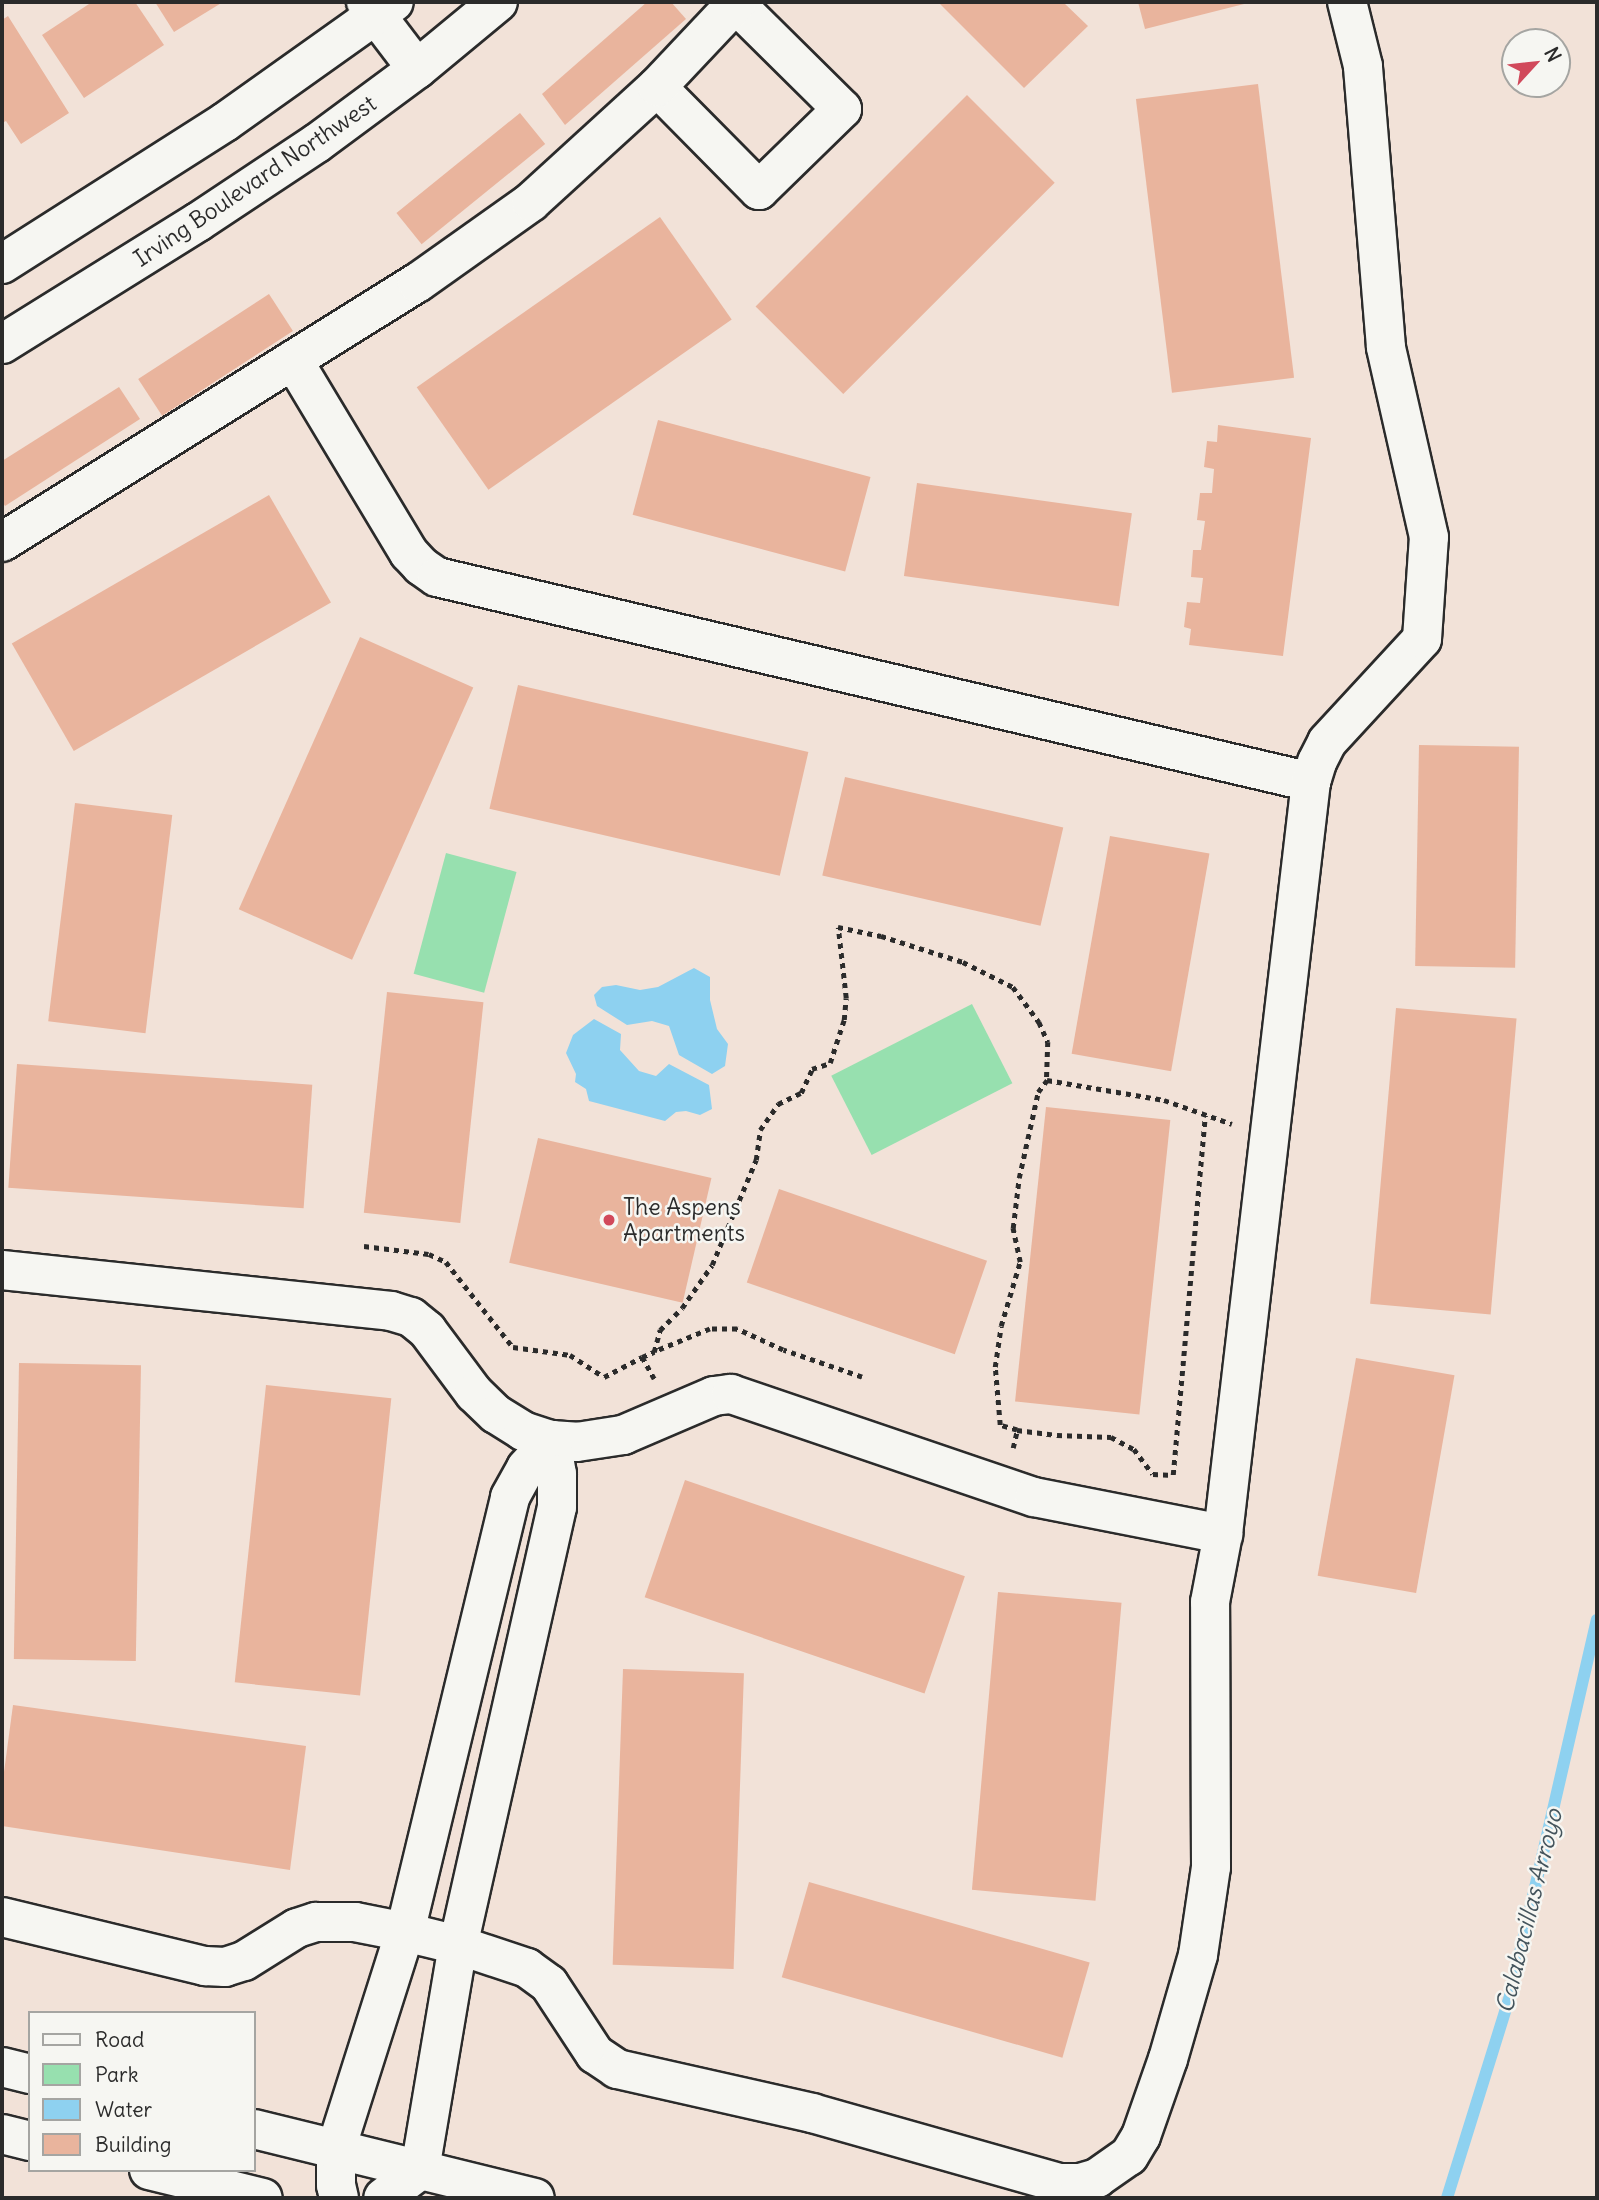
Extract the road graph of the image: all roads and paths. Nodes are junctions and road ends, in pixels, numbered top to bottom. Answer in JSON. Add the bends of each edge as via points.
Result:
{"nodes":[{"id":1,"x":498,"y":2,"type":"edge"},
{"id":2,"x":1348,"y":2,"type":"edge"},
{"id":3,"x":736,"y":3,"type":"edge"},
{"id":4,"x":379,"y":7,"type":"edge"},
{"id":5,"x":417,"y":69,"type":"junction"},
{"id":6,"x":657,"y":87,"type":"junction"},
{"id":7,"x":2,"y":264,"type":"edge"},
{"id":8,"x":2,"y":344,"type":"edge"},
{"id":9,"x":293,"y":360,"type":"junction"},
{"id":10,"x":2,"y":542,"type":"edge"},
{"id":11,"x":1311,"y":782,"type":"junction"},
{"id":12,"x":1047,"y":1080,"type":"junction"},
{"id":13,"x":1205,"y":1115,"type":"junction"},
{"id":14,"x":1269,"y":1138,"type":"junction"},
{"id":15,"x":364,"y":1246,"type":"dead end"},
{"id":16,"x":2,"y":1270,"type":"edge"},
{"id":17,"x":642,"y":1357,"type":"dead end"},
{"id":18,"x":862,"y":1377,"type":"dead end"},
{"id":19,"x":1017,"y":1430,"type":"junction"},
{"id":20,"x":551,"y":1440,"type":"junction"},
{"id":21,"x":1003,"y":1488,"type":"junction"},
{"id":22,"x":1223,"y":1534,"type":"junction"},
{"id":23,"x":2,"y":1917,"type":"edge"},
{"id":24,"x":405,"y":1932,"type":"junction"},
{"id":25,"x":458,"y":1945,"type":"junction"},
{"id":26,"x":2,"y":2067,"type":"edge"},
{"id":27,"x":28,"y":2074,"type":"edge"},
{"id":28,"x":256,"y":2129,"type":"edge"},
{"id":29,"x":2,"y":2134,"type":"edge"},
{"id":30,"x":28,"y":2140,"type":"edge"},
{"id":31,"x":336,"y":2149,"type":"junction"},
{"id":32,"x":420,"y":2170,"type":"junction"},
{"id":33,"x":157,"y":2172,"type":"edge"},
{"id":34,"x":262,"y":2198,"type":"edge"},
{"id":35,"x":339,"y":2198,"type":"edge"},
{"id":36,"x":383,"y":2198,"type":"edge"},
{"id":37,"x":535,"y":2198,"type":"edge"}],
"edges":[{"from":1,"to":5,"type":"street","name":"Irving Boulevard Northwest"},
{"from":2,"to":11,"type":"street","via":[[1363,66],[1386,347],[1429,537],[1422,639],[1327,742]]},
{"from":3,"to":6,"type":"street"},
{"from":3,"to":6,"type":"street","via":[[842,108],[759,190]]},
{"from":4,"to":5,"type":"street"},
{"from":4,"to":7,"type":"street","via":[[225,122]]},
{"from":5,"to":8,"type":"street","name":"Irving Boulevard Northwest","via":[[258,184]]},
{"from":6,"to":9,"type":"street","via":[[531,202],[417,283]]},
{"from":9,"to":10,"type":"street"},
{"from":9,"to":11,"type":"street","via":[[409,552],[437,577]]},
{"from":11,"to":14,"type":"street"},
{"from":12,"to":13,"type":"path","via":[[1164,1100]]},
{"from":12,"to":18,"type":"path","via":[[1048,1042],[1013,987],[963,962],[838,927],[846,998],[830,1063],[812,1069],[802,1093],[778,1104],[760,1130],[756,1160],[712,1265],[660,1330],[654,1352],[710,1329],[737,1329]]},
{"from":12,"to":19,"type":"path","via":[[1038,1092],[1019,1178],[1013,1228],[1020,1262],[1001,1325],[995,1367],[1000,1425]]},
{"from":13,"to":14,"type":"path"},
{"from":13,"to":19,"type":"path","via":[[1173,1475],[1153,1474],[1135,1449],[1111,1437]]},
{"from":14,"to":22,"type":"street"},
{"from":15,"to":17,"type":"path","via":[[429,1254],[446,1262],[513,1347],[570,1355],[604,1377]]},
{"from":16,"to":20,"type":"street","via":[[391,1311],[411,1317],[428,1330],[474,1393],[496,1414],[523,1431]]},
{"from":19,"to":21,"type":"path"},
{"from":20,"to":21,"type":"street","via":[[577,1442],[623,1435],[705,1399],[731,1394]]},
{"from":20,"to":24,"type":"street","via":[[526,1468],[510,1497]]},
{"from":20,"to":25,"type":"street","via":[[557,1507]]},
{"from":21,"to":22,"type":"street"},
{"from":22,"to":25,"type":"street","via":[[1209,1624],[1211,1867],[1198,1955],[1141,2136],[1129,2156],[1097,2178],[1060,2183],[811,2113],[617,2069],[594,2054],[565,2007],[538,1976]]},
{"from":23,"to":24,"type":"street","via":[[225,1967],[316,1922],[355,1922]]},
{"from":24,"to":25,"type":"street"},
{"from":24,"to":31,"type":"street"},
{"from":25,"to":32,"type":"street"},
{"from":26,"to":27,"type":"street"},
{"from":28,"to":31,"type":"street"},
{"from":29,"to":30,"type":"street"},
{"from":31,"to":32,"type":"street"},
{"from":31,"to":35,"type":"street"},
{"from":32,"to":36,"type":"street"},
{"from":32,"to":37,"type":"street"},
{"from":33,"to":34,"type":"street"}]}
